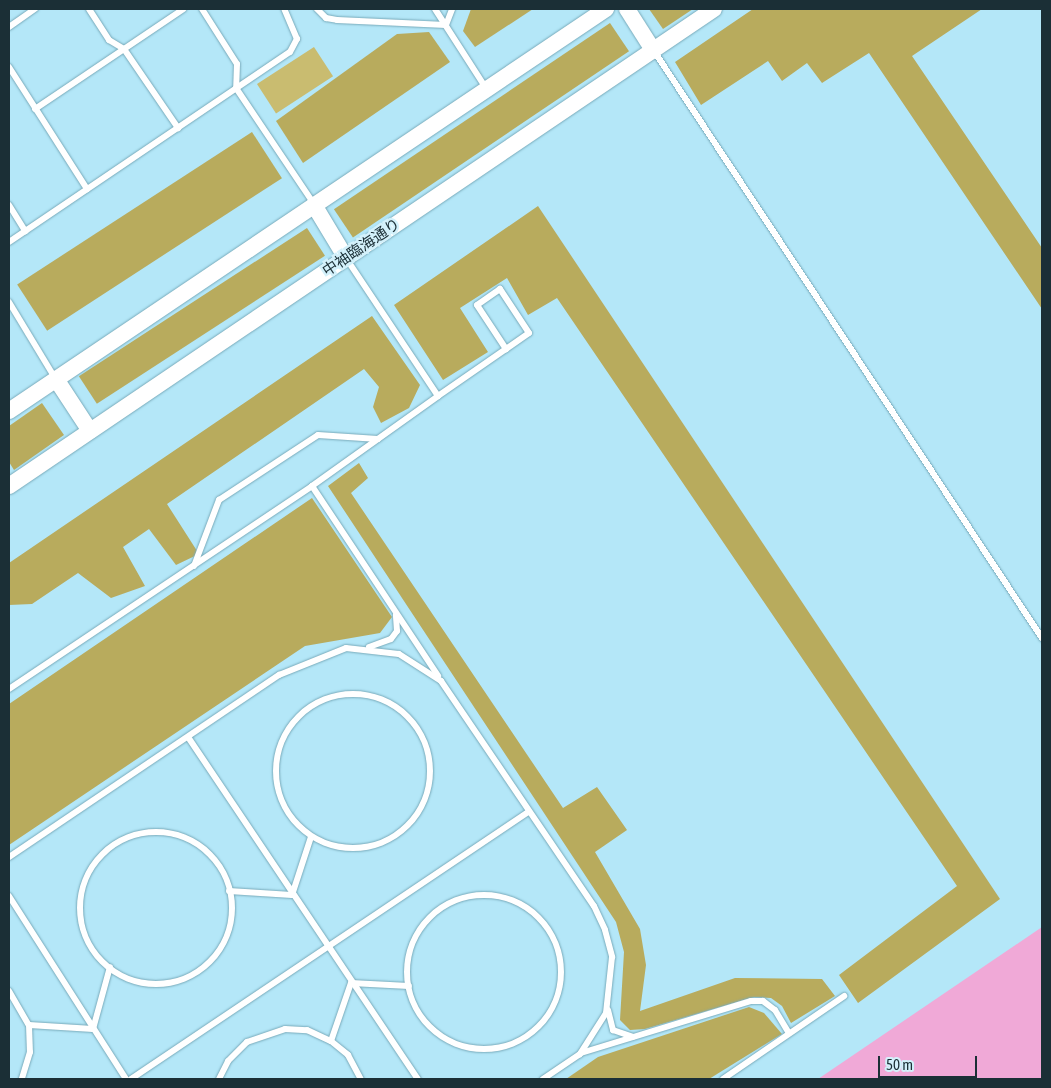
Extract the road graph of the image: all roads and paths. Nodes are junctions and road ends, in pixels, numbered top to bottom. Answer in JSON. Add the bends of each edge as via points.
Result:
{"nodes":[{"id":1,"x":35,"y":9,"type":"edge"},
{"id":2,"x":89,"y":9,"type":"edge"},
{"id":3,"x":184,"y":9,"type":"edge"},
{"id":4,"x":202,"y":9,"type":"edge"},
{"id":5,"x":284,"y":9,"type":"edge"},
{"id":6,"x":317,"y":9,"type":"edge"},
{"id":7,"x":435,"y":9,"type":"edge"},
{"id":8,"x":452,"y":9,"type":"edge"},
{"id":9,"x":606,"y":9,"type":"edge"},
{"id":10,"x":627,"y":9,"type":"edge"},
{"id":11,"x":714,"y":9,"type":"edge"},
{"id":12,"x":446,"y":25,"type":"junction"},
{"id":13,"x":9,"y":27,"type":"edge"},
{"id":14,"x":124,"y":49,"type":"junction"},
{"id":15,"x":653,"y":50,"type":"junction"},
{"id":16,"x":9,"y":68,"type":"edge"},
{"id":17,"x":236,"y":88,"type":"junction"},
{"id":18,"x":487,"y":89,"type":"junction"},
{"id":19,"x":36,"y":109,"type":"junction"},
{"id":20,"x":178,"y":128,"type":"junction"},
{"id":21,"x":88,"y":189,"type":"junction"},
{"id":22,"x":9,"y":205,"type":"edge"},
{"id":23,"x":314,"y":205,"type":"junction"},
{"id":24,"x":25,"y":231,"type":"junction"},
{"id":25,"x":9,"y":242,"type":"edge"},
{"id":26,"x":346,"y":258,"type":"junction"},
{"id":27,"x":9,"y":302,"type":"edge"},
{"id":28,"x":506,"y":349,"type":"junction"},
{"id":29,"x":56,"y":379,"type":"junction"},
{"id":30,"x":438,"y":396,"type":"junction"},
{"id":31,"x":9,"y":412,"type":"edge"},
{"id":32,"x":90,"y":431,"type":"junction"},
{"id":33,"x":378,"y":439,"type":"junction"},
{"id":34,"x":9,"y":486,"type":"edge"},
{"id":35,"x":312,"y":486,"type":"junction"},
{"id":36,"x":194,"y":567,"type":"junction"},
{"id":37,"x":393,"y":606,"type":"junction"},
{"id":38,"x":1042,"y":638,"type":"edge"},
{"id":39,"x":366,"y":648,"type":"junction"},
{"id":40,"x":441,"y":681,"type":"junction"},
{"id":41,"x":9,"y":689,"type":"edge"},
{"id":42,"x":188,"y":737,"type":"junction"},
{"id":43,"x":529,"y":812,"type":"junction"},
{"id":44,"x":311,"y":836,"type":"junction"},
{"id":45,"x":9,"y":857,"type":"edge"},
{"id":46,"x":229,"y":891,"type":"junction"},
{"id":47,"x":292,"y":895,"type":"junction"},
{"id":48,"x":9,"y":896,"type":"edge"},
{"id":49,"x":326,"y":946,"type":"junction"},
{"id":50,"x":110,"y":967,"type":"junction"},
{"id":51,"x":351,"y":983,"type":"junction"},
{"id":52,"x":409,"y":986,"type":"junction"},
{"id":53,"x":9,"y":991,"type":"edge"},
{"id":54,"x":844,"y":996,"type":"dead end"},
{"id":55,"x":608,"y":1005,"type":"junction"},
{"id":56,"x":29,"y":1025,"type":"junction"},
{"id":57,"x":93,"y":1029,"type":"junction"},
{"id":58,"x":789,"y":1033,"type":"junction"},
{"id":59,"x":637,"y":1037,"type":"junction"},
{"id":60,"x":331,"y":1041,"type":"junction"},
{"id":61,"x":580,"y":1054,"type":"junction"},
{"id":62,"x":22,"y":1079,"type":"edge"},
{"id":63,"x":126,"y":1079,"type":"edge"},
{"id":64,"x":131,"y":1079,"type":"edge"},
{"id":65,"x":219,"y":1079,"type":"edge"},
{"id":66,"x":362,"y":1079,"type":"edge"},
{"id":67,"x":418,"y":1079,"type":"edge"},
{"id":68,"x":543,"y":1079,"type":"edge"},
{"id":69,"x":723,"y":1079,"type":"edge"}],
"edges":[{"from":1,"to":13,"type":"lane"},
{"from":2,"to":14,"type":"lane","via":[[110,40]]},
{"from":3,"to":14,"type":"lane"},
{"from":4,"to":17,"type":"lane","via":[[237,64]]},
{"from":5,"to":17,"type":"lane","via":[[297,39],[290,52]]},
{"from":6,"to":12,"type":"lane","via":[[326,18],[337,20]]},
{"from":7,"to":12,"type":"lane"},
{"from":8,"to":12,"type":"lane"},
{"from":9,"to":18,"type":"street"},
{"from":10,"to":15,"type":"street"},
{"from":11,"to":15,"type":"street","name":"中袖臨海通り"},
{"from":12,"to":18,"type":"lane"},
{"from":14,"to":19,"type":"lane"},
{"from":14,"to":20,"type":"lane"},
{"from":15,"to":26,"type":"street","name":"中袖臨海通り"},
{"from":15,"to":38,"type":"lane"},
{"from":16,"to":19,"type":"lane"},
{"from":17,"to":20,"type":"lane"},
{"from":17,"to":23,"type":"lane"},
{"from":18,"to":23,"type":"street"},
{"from":19,"to":21,"type":"lane"},
{"from":20,"to":21,"type":"lane"},
{"from":21,"to":24,"type":"lane"},
{"from":22,"to":24,"type":"lane"},
{"from":23,"to":26,"type":"street"},
{"from":23,"to":29,"type":"street"},
{"from":24,"to":25,"type":"lane"},
{"from":26,"to":30,"type":"lane"},
{"from":26,"to":32,"type":"street","name":"中袖臨海通り"},
{"from":27,"to":29,"type":"lane"},
{"from":28,"to":28,"type":"lane","via":[[529,334],[500,289],[477,305]]},
{"from":28,"to":30,"type":"lane"},
{"from":29,"to":31,"type":"street"},
{"from":29,"to":32,"type":"street"},
{"from":30,"to":33,"type":"lane"},
{"from":32,"to":34,"type":"street","name":"中袖臨海通り"},
{"from":33,"to":35,"type":"lane"},
{"from":33,"to":36,"type":"lane","via":[[318,435],[219,500]]},
{"from":35,"to":36,"type":"lane"},
{"from":35,"to":37,"type":"lane"},
{"from":36,"to":41,"type":"lane"},
{"from":37,"to":39,"type":"lane","via":[[397,631],[391,639]]},
{"from":37,"to":40,"type":"lane"},
{"from":39,"to":40,"type":"lane","via":[[399,654]]},
{"from":39,"to":42,"type":"lane","via":[[322,654],[279,675]]},
{"from":40,"to":43,"type":"lane"},
{"from":42,"to":45,"type":"lane"},
{"from":42,"to":47,"type":"lane"},
{"from":43,"to":49,"type":"lane"},
{"from":43,"to":55,"type":"lane","via":[[594,906],[605,930],[612,957]]},
{"from":44,"to":44,"type":"lane","via":[[292,818],[280,794],[276,768],[285,734],[302,713],[325,699],[360,695],[395,706],[421,734],[430,760],[429,789],[418,814],[401,832],[368,848],[341,848]]},
{"from":44,"to":47,"type":"lane"},
{"from":46,"to":47,"type":"lane"},
{"from":46,"to":50,"type":"lane","via":[[232,905],[226,939],[205,968],[162,985],[124,978]]},
{"from":46,"to":50,"type":"lane","via":[[227,879],[206,850],[172,832],[142,832],[122,838],[100,854],[82,884],[79,911],[82,931],[95,955]]},
{"from":47,"to":49,"type":"lane"},
{"from":48,"to":57,"type":"lane"},
{"from":49,"to":51,"type":"lane"},
{"from":49,"to":64,"type":"lane"},
{"from":50,"to":57,"type":"lane"},
{"from":51,"to":52,"type":"lane"},
{"from":51,"to":60,"type":"lane"},
{"from":51,"to":67,"type":"lane"},
{"from":52,"to":52,"type":"lane","via":[[410,949],[421,928],[442,907],[476,895],[518,902],[540,918],[561,959],[562,974],[551,1012],[527,1037],[490,1050],[452,1043],[422,1018]]},
{"from":53,"to":56,"type":"lane"},
{"from":54,"to":58,"type":"lane"},
{"from":55,"to":59,"type":"lane","via":[[613,1030]]},
{"from":55,"to":61,"type":"lane","via":[[595,1036]]},
{"from":56,"to":57,"type":"lane"},
{"from":56,"to":62,"type":"lane","via":[[30,1052]]},
{"from":57,"to":63,"type":"lane"},
{"from":58,"to":59,"type":"lane","via":[[775,1010],[764,1001],[751,1001]]},
{"from":58,"to":69,"type":"lane"},
{"from":59,"to":61,"type":"lane"},
{"from":60,"to":65,"type":"lane","via":[[292,1029],[259,1035],[228,1061]]},
{"from":60,"to":66,"type":"lane","via":[[348,1055]]},
{"from":61,"to":68,"type":"lane"}]}
